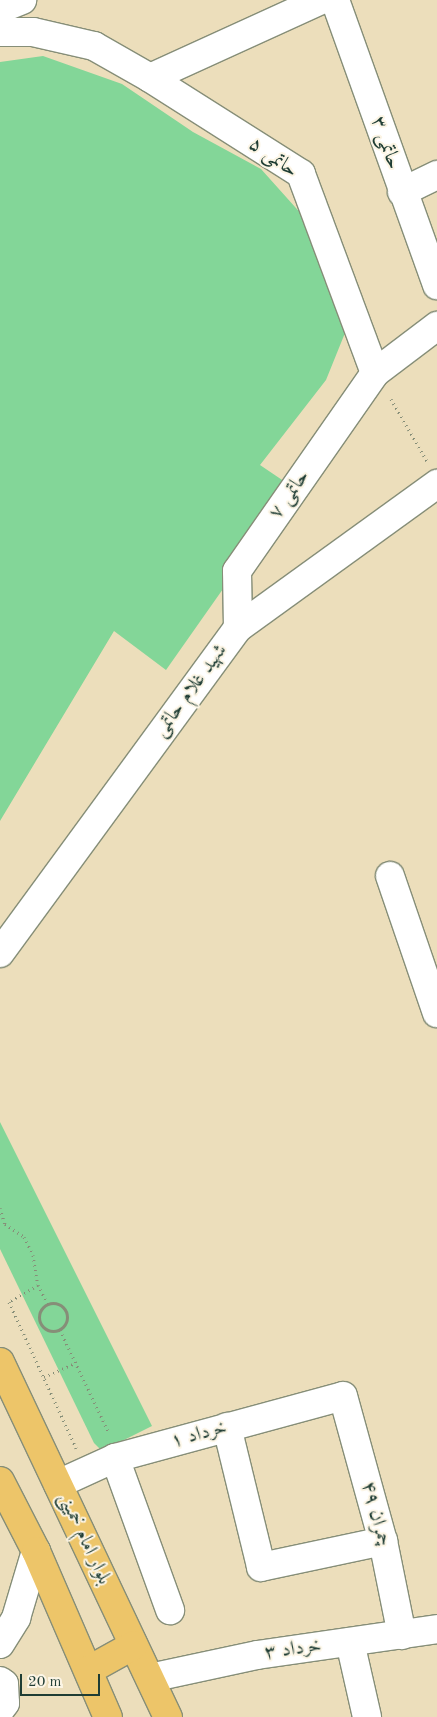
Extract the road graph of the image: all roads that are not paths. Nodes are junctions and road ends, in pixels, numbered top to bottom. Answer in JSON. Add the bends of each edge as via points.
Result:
{"nodes":[{"id":1,"x":22,"y":0,"type":"edge"},
{"id":2,"x":321,"y":0,"type":"edge"},
{"id":3,"x":335,"y":0,"type":"edge"},
{"id":4,"x":0,"y":9,"type":"edge"},
{"id":5,"x":0,"y":32,"type":"edge"},
{"id":6,"x":150,"y":78,"type":"junction"},
{"id":7,"x":437,"y":175,"type":"edge"},
{"id":8,"x":402,"y":192,"type":"junction"},
{"id":9,"x":437,"y":285,"type":"edge"},
{"id":10,"x":437,"y":326,"type":"edge"},
{"id":11,"x":375,"y":373,"type":"junction"},
{"id":12,"x":432,"y":473,"type":"edge"},
{"id":13,"x":238,"y":628,"type":"junction"},
{"id":14,"x":390,"y":876,"type":"dead end"},
{"id":15,"x":0,"y":953,"type":"edge"},
{"id":16,"x":437,"y":1013,"type":"edge"},
{"id":17,"x":0,"y":1362,"type":"edge"},
{"id":18,"x":343,"y":1396,"type":"joint"},
{"id":19,"x":228,"y":1427,"type":"junction"},
{"id":20,"x":115,"y":1458,"type":"junction"},
{"id":21,"x":0,"y":1481,"type":"edge"},
{"id":22,"x":58,"y":1484,"type":"junction"},
{"id":23,"x":383,"y":1541,"type":"junction"},
{"id":24,"x":36,"y":1552,"type":"junction"},
{"id":25,"x":170,"y":1610,"type":"dead end"},
{"id":26,"x":437,"y":1629,"type":"edge"},
{"id":27,"x":402,"y":1634,"type":"junction"},
{"id":28,"x":350,"y":1642,"type":"junction"},
{"id":29,"x":0,"y":1644,"type":"edge"},
{"id":30,"x":134,"y":1645,"type":"junction"},
{"id":31,"x":89,"y":1670,"type":"junction"},
{"id":32,"x":150,"y":1678,"type":"junction"},
{"id":33,"x":0,"y":1681,"type":"edge"},
{"id":34,"x":0,"y":1710,"type":"edge"},
{"id":35,"x":108,"y":1717,"type":"edge"},
{"id":36,"x":168,"y":1717,"type":"edge"},
{"id":37,"x":367,"y":1717,"type":"edge"}],
"edges":[{"from":1,"to":4,"type":"street"},
{"from":2,"to":6,"type":"street"},
{"from":3,"to":8,"type":"street","name":"حاتمی ۳"},
{"from":5,"to":6,"type":"street","name":"حاتمی ۵","via":[[33,32],[94,46]]},
{"from":6,"to":11,"type":"street","name":"حاتمی ۵","via":[[301,174]]},
{"from":7,"to":8,"type":"street"},
{"from":8,"to":9,"type":"street","name":"حاتمی ۳"},
{"from":10,"to":11,"type":"street"},
{"from":11,"to":13,"type":"street","name":"حاتمی ۷","via":[[237,571]]},
{"from":12,"to":13,"type":"street","name":"شهید غلام حاتمی"},
{"from":13,"to":15,"type":"street","name":"شهید غلام حاتمی"},
{"from":14,"to":16,"type":"street"},
{"from":17,"to":22,"type":"main road","name":"بلوار امام خمینی"},
{"from":18,"to":19,"type":"street","name":"خرداد ۱"},
{"from":18,"to":23,"type":"street","name":"چمران ۴۹"},
{"from":19,"to":20,"type":"street","name":"خرداد ۱"},
{"from":19,"to":23,"type":"street","via":[[261,1566]]},
{"from":20,"to":22,"type":"street","name":"خرداد ۱"},
{"from":20,"to":25,"type":"street"},
{"from":21,"to":24,"type":"main road"},
{"from":22,"to":30,"type":"main road","name":"بلوار امام خمینی"},
{"from":23,"to":27,"type":"street","name":"چمران ۴۹"},
{"from":24,"to":29,"type":"street","via":[[16,1618]]},
{"from":24,"to":31,"type":"main road"},
{"from":26,"to":27,"type":"street","name":"خرداد ۳"},
{"from":27,"to":28,"type":"street","name":"خرداد ۳"},
{"from":28,"to":32,"type":"street","name":"خرداد ۳","via":[[257,1655]]},
{"from":28,"to":37,"type":"street"},
{"from":30,"to":31,"type":"main road"},
{"from":30,"to":32,"type":"main road","name":"بلوار امام خمینی"},
{"from":31,"to":35,"type":"main road"},
{"from":32,"to":36,"type":"main road","name":"بلوار امام خمینی"},
{"from":33,"to":34,"type":"street","via":[[4,1684],[5,1703]]}]}
